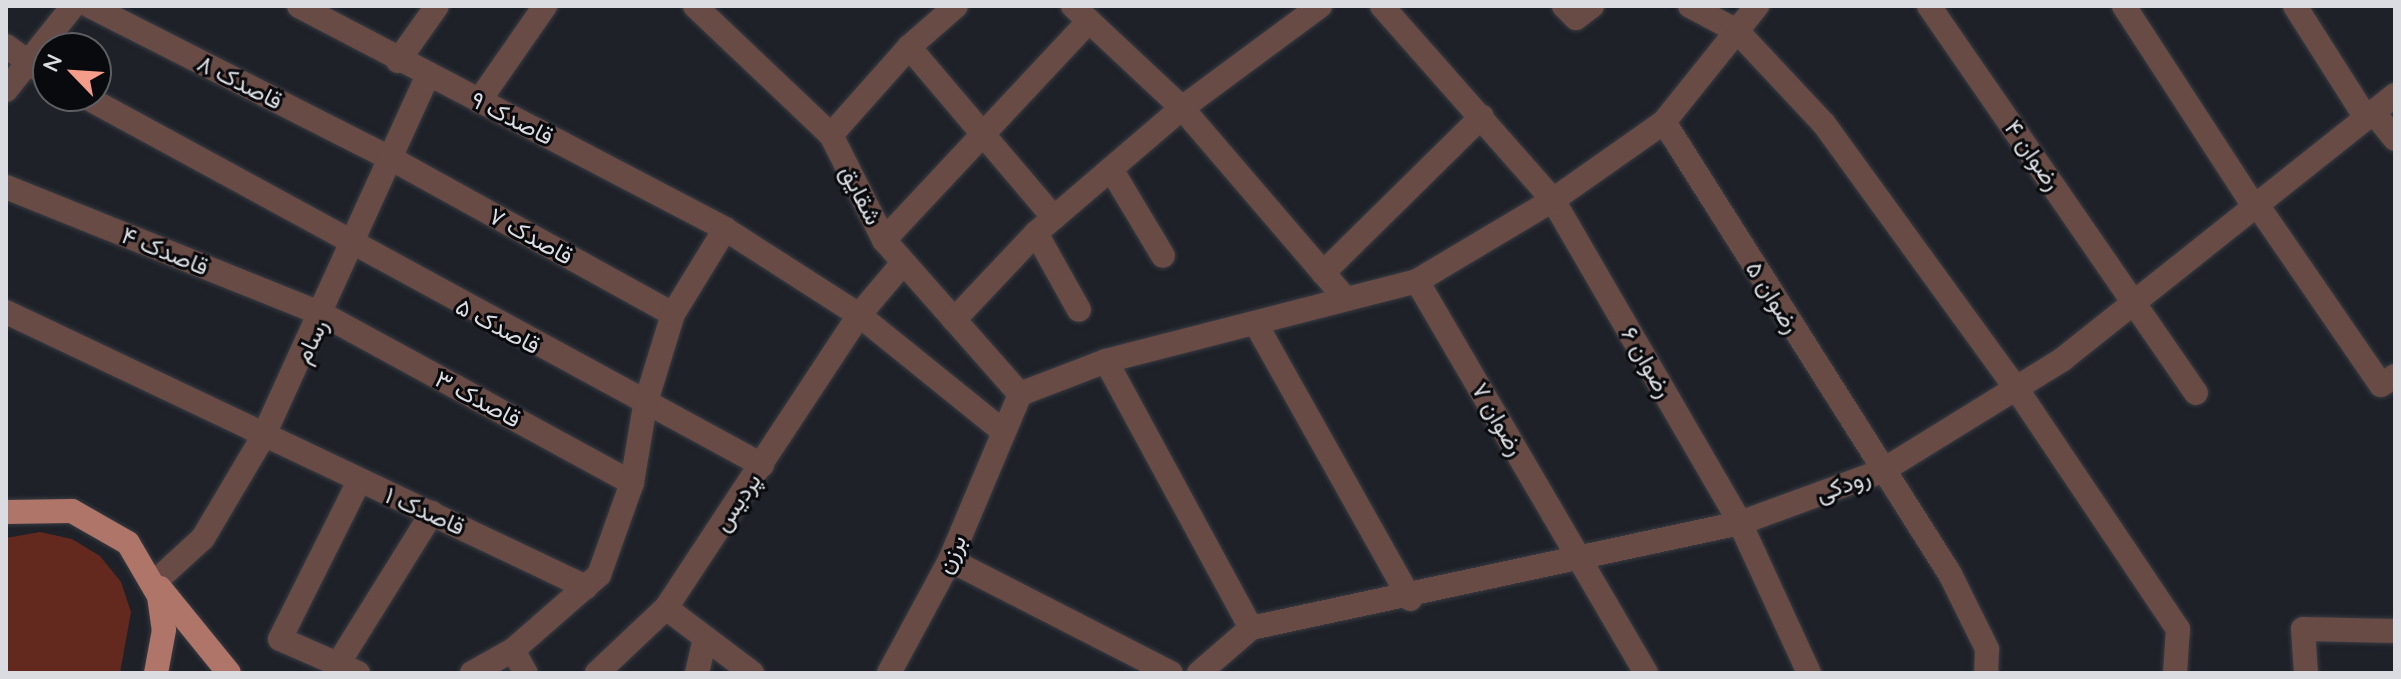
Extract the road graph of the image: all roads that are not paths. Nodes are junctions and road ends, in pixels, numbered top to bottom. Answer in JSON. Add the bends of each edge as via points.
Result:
{"nodes":[{"id":1,"x":73,"y":6,"type":"edge"},
{"id":2,"x":90,"y":6,"type":"edge"},
{"id":3,"x":299,"y":6,"type":"edge"},
{"id":4,"x":437,"y":6,"type":"edge"},
{"id":5,"x":545,"y":6,"type":"edge"},
{"id":6,"x":695,"y":6,"type":"edge"},
{"id":7,"x":956,"y":6,"type":"edge"},
{"id":8,"x":1320,"y":6,"type":"edge"},
{"id":9,"x":1382,"y":6,"type":"edge"},
{"id":10,"x":1564,"y":6,"type":"edge"},
{"id":11,"x":1592,"y":6,"type":"edge"},
{"id":12,"x":1690,"y":6,"type":"edge"},
{"id":13,"x":1729,"y":6,"type":"edge"},
{"id":14,"x":1757,"y":6,"type":"edge"},
{"id":15,"x":1929,"y":6,"type":"edge"},
{"id":16,"x":2124,"y":6,"type":"edge"},
{"id":17,"x":2295,"y":6,"type":"edge"},
{"id":18,"x":326,"y":12,"type":"edge"},
{"id":19,"x":1081,"y":13,"type":"edge"},
{"id":20,"x":1737,"y":31,"type":"junction"},
{"id":21,"x":909,"y":47,"type":"junction"},
{"id":22,"x":15,"y":54,"type":"edge"},
{"id":23,"x":398,"y":61,"type":"junction"},
{"id":24,"x":32,"y":65,"type":"edge"},
{"id":25,"x":428,"y":75,"type":"junction"},
{"id":26,"x":6,"y":90,"type":"edge"},
{"id":27,"x":2395,"y":95,"type":"edge"},
{"id":28,"x":479,"y":101,"type":"junction"},
{"id":29,"x":1182,"y":108,"type":"junction"},
{"id":30,"x":112,"y":112,"type":"edge"},
{"id":31,"x":1482,"y":116,"type":"junction"},
{"id":32,"x":2370,"y":116,"type":"junction"},
{"id":33,"x":1664,"y":122,"type":"junction"},
{"id":34,"x":831,"y":135,"type":"junction"},
{"id":35,"x":982,"y":136,"type":"junction"},
{"id":36,"x":2395,"y":139,"type":"edge"},
{"id":37,"x":390,"y":158,"type":"junction"},
{"id":38,"x":1111,"y":169,"type":"junction"},
{"id":39,"x":6,"y":187,"type":"edge"},
{"id":40,"x":1553,"y":200,"type":"junction"},
{"id":41,"x":2257,"y":207,"type":"junction"},
{"id":42,"x":1045,"y":225,"type":"junction"},
{"id":43,"x":725,"y":229,"type":"junction"},
{"id":44,"x":884,"y":240,"type":"junction"},
{"id":45,"x":351,"y":247,"type":"junction"},
{"id":46,"x":1163,"y":256,"type":"dead end"},
{"id":47,"x":903,"y":263,"type":"junction"},
{"id":48,"x":1323,"y":273,"type":"junction"},
{"id":49,"x":1417,"y":281,"type":"junction"},
{"id":50,"x":1343,"y":296,"type":"junction"},
{"id":51,"x":2137,"y":304,"type":"junction"},
{"id":52,"x":1079,"y":310,"type":"dead end"},
{"id":53,"x":6,"y":312,"type":"edge"},
{"id":54,"x":673,"y":314,"type":"junction"},
{"id":55,"x":324,"y":315,"type":"junction"},
{"id":56,"x":859,"y":315,"type":"junction"},
{"id":57,"x":954,"y":320,"type":"junction"},
{"id":58,"x":1257,"y":326,"type":"junction"},
{"id":59,"x":1106,"y":361,"type":"junction"},
{"id":60,"x":2395,"y":376,"type":"edge"},
{"id":61,"x":2018,"y":391,"type":"junction"},
{"id":62,"x":2196,"y":393,"type":"dead end"},
{"id":63,"x":1020,"y":394,"type":"junction"},
{"id":64,"x":645,"y":405,"type":"junction"},
{"id":65,"x":1004,"y":432,"type":"junction"},
{"id":66,"x":263,"y":437,"type":"junction"},
{"id":67,"x":762,"y":465,"type":"junction"},
{"id":68,"x":1882,"y":471,"type":"junction"},
{"id":69,"x":358,"y":483,"type":"junction"},
{"id":70,"x":632,"y":483,"type":"junction"},
{"id":71,"x":14,"y":506,"type":"edge"},
{"id":72,"x":432,"y":513,"type":"junction"},
{"id":73,"x":1740,"y":523,"type":"junction"},
{"id":74,"x":1579,"y":558,"type":"junction"},
{"id":75,"x":950,"y":560,"type":"junction"},
{"id":76,"x":155,"y":582,"type":"junction"},
{"id":77,"x":586,"y":587,"type":"junction"},
{"id":78,"x":1410,"y":599,"type":"junction"},
{"id":79,"x":666,"y":608,"type":"junction"},
{"id":80,"x":1251,"y":628,"type":"junction"},
{"id":81,"x":2395,"y":631,"type":"edge"},
{"id":82,"x":704,"y":642,"type":"junction"},
{"id":83,"x":513,"y":650,"type":"junction"},
{"id":84,"x":348,"y":669,"type":"edge"},
{"id":85,"x":893,"y":672,"type":"edge"},
{"id":86,"x":156,"y":673,"type":"edge"},
{"id":87,"x":229,"y":673,"type":"edge"},
{"id":88,"x":472,"y":673,"type":"edge"},
{"id":89,"x":526,"y":673,"type":"edge"},
{"id":90,"x":597,"y":673,"type":"edge"},
{"id":91,"x":697,"y":673,"type":"edge"},
{"id":92,"x":752,"y":673,"type":"edge"},
{"id":93,"x":1171,"y":673,"type":"edge"},
{"id":94,"x":1199,"y":673,"type":"edge"},
{"id":95,"x":1646,"y":673,"type":"edge"},
{"id":96,"x":1809,"y":673,"type":"edge"},
{"id":97,"x":1986,"y":673,"type":"edge"},
{"id":98,"x":2175,"y":673,"type":"edge"},
{"id":99,"x":2306,"y":673,"type":"edge"}],
"edges":[{"from":1,"to":22,"type":"street"},
{"from":2,"to":37,"type":"street","name":"قاصدک ۸"},
{"from":3,"to":18,"type":"street","name":"قاصدک ۹"},
{"from":4,"to":23,"type":"street"},
{"from":5,"to":28,"type":"street"},
{"from":6,"to":34,"type":"street","name":"شقایق"},
{"from":7,"to":21,"type":"street"},
{"from":8,"to":29,"type":"street"},
{"from":9,"to":31,"type":"street","name":"رضوان ۶"},
{"from":10,"to":11,"type":"street","via":[[1576,18]]},
{"from":12,"to":20,"type":"street"},
{"from":13,"to":20,"type":"street"},
{"from":14,"to":20,"type":"street"},
{"from":15,"to":51,"type":"street","name":"رضوان ۴"},
{"from":16,"to":41,"type":"street"},
{"from":17,"to":32,"type":"street"},
{"from":18,"to":23,"type":"street","name":"قاصدک ۹"},
{"from":19,"to":29,"type":"street"},
{"from":19,"to":35,"type":"street"},
{"from":20,"to":33,"type":"street"},
{"from":20,"to":61,"type":"street","via":[[1824,124]]},
{"from":21,"to":34,"type":"street"},
{"from":21,"to":35,"type":"street"},
{"from":22,"to":24,"type":"street"},
{"from":22,"to":26,"type":"street"},
{"from":23,"to":25,"type":"street","name":"قاصدک ۹"},
{"from":25,"to":28,"type":"street","name":"قاصدک ۹"},
{"from":25,"to":37,"type":"street","name":"رسام"},
{"from":27,"to":32,"type":"street","name":"رودکی"},
{"from":28,"to":43,"type":"street","name":"قاصدک ۹"},
{"from":29,"to":38,"type":"street"},
{"from":29,"to":48,"type":"street"},
{"from":30,"to":45,"type":"street","name":"قاصدک ۵"},
{"from":31,"to":40,"type":"street","name":"رضوان ۶"},
{"from":31,"to":48,"type":"street"},
{"from":32,"to":36,"type":"street"},
{"from":32,"to":41,"type":"street","name":"رودکی"},
{"from":33,"to":40,"type":"street"},
{"from":33,"to":68,"type":"street","name":"رضوان ۵"},
{"from":34,"to":44,"type":"street","name":"شقایق"},
{"from":35,"to":42,"type":"street"},
{"from":35,"to":44,"type":"street"},
{"from":37,"to":45,"type":"street","name":"رسام"},
{"from":37,"to":54,"type":"street","name":"قاصدک ۷"},
{"from":38,"to":42,"type":"street"},
{"from":38,"to":46,"type":"street"},
{"from":39,"to":55,"type":"street","name":"قاصدک ۴"},
{"from":40,"to":49,"type":"street"},
{"from":40,"to":73,"type":"street","name":"رضوان ۶"},
{"from":41,"to":51,"type":"street","name":"رودکی"},
{"from":41,"to":60,"type":"street","via":[[2381,385]]},
{"from":42,"to":52,"type":"street"},
{"from":42,"to":57,"type":"street"},
{"from":43,"to":54,"type":"street"},
{"from":43,"to":56,"type":"street","name":"قاصدک ۹"},
{"from":44,"to":47,"type":"street","name":"شقایق"},
{"from":45,"to":55,"type":"street","name":"رسام"},
{"from":45,"to":64,"type":"street","name":"قاصدک ۵"},
{"from":47,"to":56,"type":"street","name":"پردیس"},
{"from":47,"to":57,"type":"street","name":"شقایق"},
{"from":48,"to":50,"type":"street"},
{"from":49,"to":50,"type":"street"},
{"from":49,"to":74,"type":"street","name":"رضوان ۷"},
{"from":50,"to":58,"type":"street"},
{"from":51,"to":61,"type":"street","name":"رودکی"},
{"from":51,"to":62,"type":"street","name":"رضوان ۴"},
{"from":53,"to":66,"type":"street","name":"قاصدک ۱"},
{"from":54,"to":64,"type":"street"},
{"from":55,"to":66,"type":"street","name":"رسام"},
{"from":55,"to":70,"type":"street","name":"قاصدک ۳"},
{"from":56,"to":65,"type":"street","name":"قاصدک ۹"},
{"from":56,"to":67,"type":"street","name":"پردیس"},
{"from":57,"to":63,"type":"street","name":"شقایق"},
{"from":58,"to":59,"type":"street"},
{"from":58,"to":78,"type":"street"},
{"from":59,"to":63,"type":"street"},
{"from":59,"to":80,"type":"street"},
{"from":61,"to":68,"type":"street","name":"رودکی"},
{"from":61,"to":98,"type":"street","via":[[2178,629]]},
{"from":63,"to":65,"type":"street","name":"برزن"},
{"from":64,"to":67,"type":"street","name":"قاصدک ۵"},
{"from":64,"to":70,"type":"street"},
{"from":65,"to":75,"type":"street","name":"برزن"},
{"from":66,"to":69,"type":"street","name":"قاصدک ۱"},
{"from":66,"to":76,"type":"street","name":"رسام","via":[[203,538]]},
{"from":67,"to":79,"type":"street","name":"پردیس"},
{"from":68,"to":73,"type":"street","name":"رودکی"},
{"from":68,"to":97,"type":"street","name":"رضوان ۵","via":[[1950,574],[1987,649]]},
{"from":69,"to":72,"type":"street","name":"قاصدک ۱"},
{"from":69,"to":84,"type":"street","via":[[280,639]]},
{"from":70,"to":77,"type":"street","via":[[599,575]]},
{"from":71,"to":76,"type":"main road","via":[[72,511],[102,524],[128,543]]},
{"from":72,"to":77,"type":"street","name":"قاصدک ۱"},
{"from":72,"to":84,"type":"street"},
{"from":73,"to":74,"type":"street","name":"رودکی"},
{"from":73,"to":96,"type":"street","name":"رضوان ۶"},
{"from":74,"to":78,"type":"street","name":"رودکی"},
{"from":74,"to":95,"type":"street","name":"رضوان ۷"},
{"from":75,"to":85,"type":"street","name":"برزن"},
{"from":75,"to":93,"type":"street"},
{"from":76,"to":86,"type":"main road","via":[[164,630]]},
{"from":76,"to":87,"type":"main road"},
{"from":77,"to":83,"type":"street"},
{"from":78,"to":80,"type":"street","name":"رودکی"},
{"from":79,"to":82,"type":"street"},
{"from":79,"to":90,"type":"street","name":"پردیس"},
{"from":80,"to":94,"type":"street"},
{"from":81,"to":99,"type":"street","via":[[2303,629]]},
{"from":82,"to":91,"type":"street"},
{"from":82,"to":92,"type":"street"},
{"from":83,"to":88,"type":"street"},
{"from":83,"to":89,"type":"street"}]}
